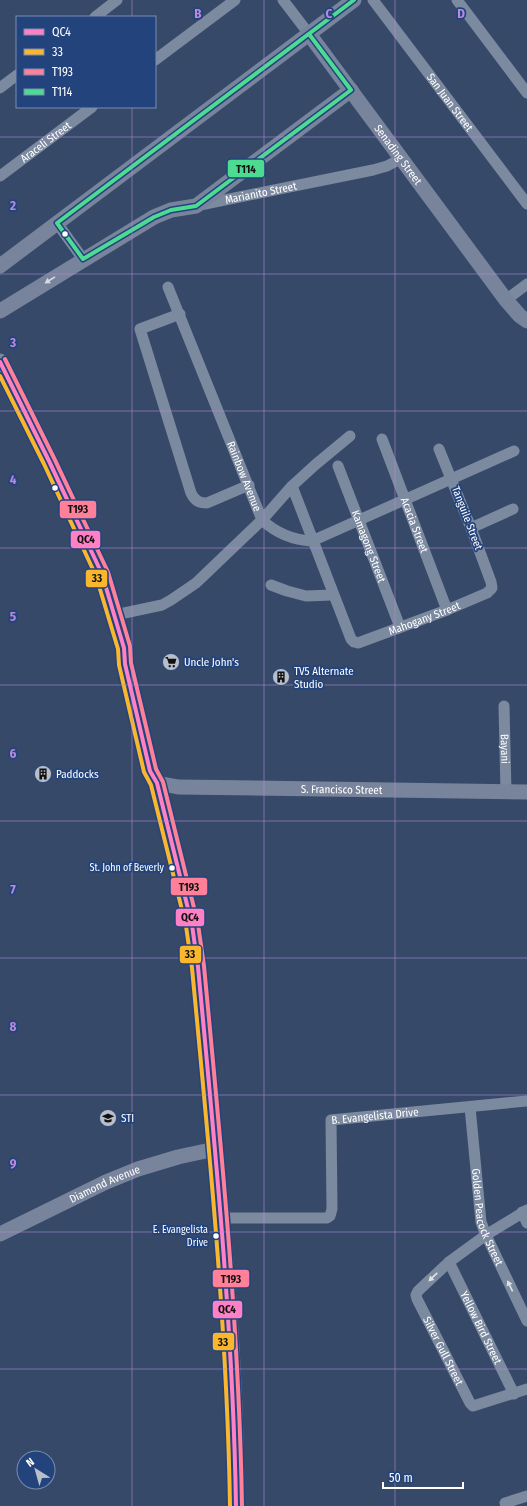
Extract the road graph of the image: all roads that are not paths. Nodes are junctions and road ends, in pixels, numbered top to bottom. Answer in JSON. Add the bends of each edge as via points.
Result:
{"nodes":[{"id":1,"x":117,"y":0,"type":"edge"},
{"id":2,"x":235,"y":0,"type":"edge"},
{"id":3,"x":283,"y":0,"type":"edge"},
{"id":4,"x":354,"y":0,"type":"edge"},
{"id":5,"x":373,"y":0,"type":"edge"},
{"id":6,"x":457,"y":0,"type":"edge"},
{"id":7,"x":96,"y":16,"type":"edge"},
{"id":8,"x":309,"y":34,"type":"junction"},
{"id":9,"x":156,"y":59,"type":"edge"},
{"id":10,"x":16,"y":76,"type":"edge"},
{"id":11,"x":0,"y":88,"type":"edge"},
{"id":12,"x":351,"y":90,"type":"junction"},
{"id":13,"x":527,"y":93,"type":"edge"},
{"id":14,"x":91,"y":108,"type":"edge"},
{"id":15,"x":402,"y":158,"type":"junction"},
{"id":16,"x":0,"y":176,"type":"edge"},
{"id":17,"x":527,"y":204,"type":"edge"},
{"id":18,"x":196,"y":206,"type":"junction"},
{"id":19,"x":57,"y":224,"type":"junction"},
{"id":20,"x":83,"y":259,"type":"junction"},
{"id":21,"x":0,"y":266,"type":"edge"},
{"id":22,"x":527,"y":284,"type":"edge"},
{"id":23,"x":168,"y":287,"type":"dead end"},
{"id":24,"x":510,"y":305,"type":"junction"},
{"id":25,"x":0,"y":310,"type":"edge"},
{"id":26,"x":180,"y":314,"type":"junction"},
{"id":27,"x":527,"y":322,"type":"edge"},
{"id":28,"x":0,"y":362,"type":"edge"},
{"id":29,"x":350,"y":436,"type":"dead end"},
{"id":30,"x":382,"y":439,"type":"dead end"},
{"id":31,"x":439,"y":449,"type":"dead end"},
{"id":32,"x":514,"y":452,"type":"dead end"},
{"id":33,"x":338,"y":466,"type":"dead end"},
{"id":34,"x":451,"y":478,"type":"junction"},
{"id":35,"x":249,"y":485,"type":"junction"},
{"id":36,"x":292,"y":486,"type":"junction"},
{"id":37,"x":406,"y":499,"type":"junction"},
{"id":38,"x":513,"y":509,"type":"dead end"},
{"id":39,"x":262,"y":520,"type":"junction"},
{"id":40,"x":360,"y":520,"type":"junction"},
{"id":41,"x":472,"y":528,"type":"junction"},
{"id":42,"x":312,"y":541,"type":"junction"},
{"id":43,"x":271,"y":585,"type":"dead end"},
{"id":44,"x":492,"y":588,"type":"joint"},
{"id":45,"x":332,"y":595,"type":"junction"},
{"id":46,"x":447,"y":610,"type":"junction"},
{"id":47,"x":115,"y":615,"type":"junction"},
{"id":48,"x":400,"y":627,"type":"junction"},
{"id":49,"x":504,"y":706,"type":"dead end"},
{"id":50,"x":158,"y":783,"type":"junction"},
{"id":51,"x":506,"y":792,"type":"junction"},
{"id":52,"x":527,"y":792,"type":"edge"},
{"id":53,"x":527,"y":1101,"type":"edge"},
{"id":54,"x":470,"y":1107,"type":"junction"},
{"id":55,"x":216,"y":1149,"type":"junction"},
{"id":56,"x":524,"y":1211,"type":"edge"},
{"id":57,"x":222,"y":1218,"type":"junction"},
{"id":58,"x":527,"y":1223,"type":"edge"},
{"id":59,"x":0,"y":1234,"type":"edge"},
{"id":60,"x":486,"y":1235,"type":"junction"},
{"id":61,"x":449,"y":1262,"type":"junction"},
{"id":62,"x":527,"y":1321,"type":"edge"},
{"id":63,"x":527,"y":1389,"type":"edge"},
{"id":64,"x":514,"y":1394,"type":"junction"},
{"id":65,"x":527,"y":1496,"type":"edge"},
{"id":66,"x":505,"y":1503,"type":"dead end"},
{"id":67,"x":236,"y":1506,"type":"edge"}],
"edges":[{"from":1,"to":7,"type":"street"},
{"from":2,"to":9,"type":"street"},
{"from":3,"to":8,"type":"street","name":"Senading Street"},
{"from":4,"to":8,"type":"street"},
{"from":5,"to":17,"type":"street","name":"San Juan Street"},
{"from":6,"to":13,"type":"street"},
{"from":8,"to":12,"type":"street","name":"Senading Street"},
{"from":8,"to":19,"type":"street"},
{"from":10,"to":11,"type":"street"},
{"from":12,"to":15,"type":"street","name":"Senading Street"},
{"from":12,"to":18,"type":"street"},
{"from":14,"to":16,"type":"street","name":"Araceli Street"},
{"from":15,"to":18,"type":"street","name":"Marianito Street","via":[[373,170]]},
{"from":15,"to":24,"type":"street","name":"Senading Street"},
{"from":18,"to":20,"type":"street","name":"Marianito Street","via":[[171,210],[154,217]]},
{"from":19,"to":20,"type":"street"},
{"from":19,"to":21,"type":"street"},
{"from":20,"to":25,"type":"street","name":"Marianito Street","one_way":true},
{"from":22,"to":24,"type":"street"},
{"from":23,"to":26,"type":"street","name":"Rainbow Avenue"},
{"from":24,"to":27,"type":"street","name":"Senading Street"},
{"from":26,"to":35,"type":"street","name":"Rainbow Avenue"},
{"from":26,"to":35,"type":"street","via":[[140,329],[191,493],[196,501],[207,503]]},
{"from":28,"to":47,"type":"main road","via":[[83,531],[102,574]]},
{"from":29,"to":36,"type":"street"},
{"from":30,"to":37,"type":"street","name":"Acacia Street"},
{"from":31,"to":34,"type":"street","name":"Tanguile Street"},
{"from":32,"to":34,"type":"street"},
{"from":33,"to":40,"type":"street","name":"Kamagong Street"},
{"from":34,"to":37,"type":"street"},
{"from":34,"to":41,"type":"street","name":"Tanguile Street"},
{"from":35,"to":39,"type":"street","name":"Rainbow Avenue"},
{"from":36,"to":39,"type":"street"},
{"from":36,"to":42,"type":"street"},
{"from":37,"to":40,"type":"street"},
{"from":37,"to":46,"type":"street","name":"Acacia Street"},
{"from":38,"to":41,"type":"street"},
{"from":39,"to":42,"type":"street","name":"Rainbow Avenue","via":[[278,532],[299,540]]},
{"from":39,"to":47,"type":"street","via":[[196,583],[171,600],[162,605]]},
{"from":40,"to":42,"type":"street"},
{"from":40,"to":48,"type":"street","name":"Kamagong Street"},
{"from":41,"to":44,"type":"street","name":"Tanguile Street"},
{"from":42,"to":45,"type":"street"},
{"from":43,"to":45,"type":"street","via":[[306,596]]},
{"from":44,"to":46,"type":"street","name":"Mahogany Street","via":[[487,593]]},
{"from":45,"to":48,"type":"street","name":"Mahogany Street","via":[[354,642],[358,643]]},
{"from":46,"to":48,"type":"street","name":"Mahogany Street"},
{"from":47,"to":50,"type":"main road","via":[[124,648],[133,662],[143,701],[159,770]]},
{"from":49,"to":51,"type":"street","name":"Bayani"},
{"from":50,"to":51,"type":"street","name":"S. Francisco Street","via":[[178,787]]},
{"from":50,"to":55,"type":"main road","via":[[192,925]]},
{"from":51,"to":52,"type":"street","name":"S. Francisco Street"},
{"from":53,"to":54,"type":"street","name":"B. Evangelista Drive"},
{"from":54,"to":57,"type":"street","name":"B. Evangelista Drive","via":[[330,1120],[330,1216]]},
{"from":54,"to":60,"type":"street","name":"Golden Peacock Street","via":[[481,1222]]},
{"from":55,"to":57,"type":"main road"},
{"from":55,"to":59,"type":"street","name":"Diamond Avenue","via":[[171,1160],[106,1182]]},
{"from":56,"to":58,"type":"street"},
{"from":56,"to":60,"type":"street"},
{"from":57,"to":67,"type":"main road","via":[[233,1378]]},
{"from":60,"to":61,"type":"street"},
{"from":62,"to":60,"type":"street","name":"Golden Peacock Street","one_way":true},
{"from":61,"to":64,"type":"street","name":"Yellow Bird Street"},
{"from":61,"to":64,"type":"street","name":"Silver Gull Street","one_way":true,"via":[[418,1291],[417,1299],[473,1406]]},
{"from":63,"to":64,"type":"street"},
{"from":65,"to":66,"type":"street"}]}
